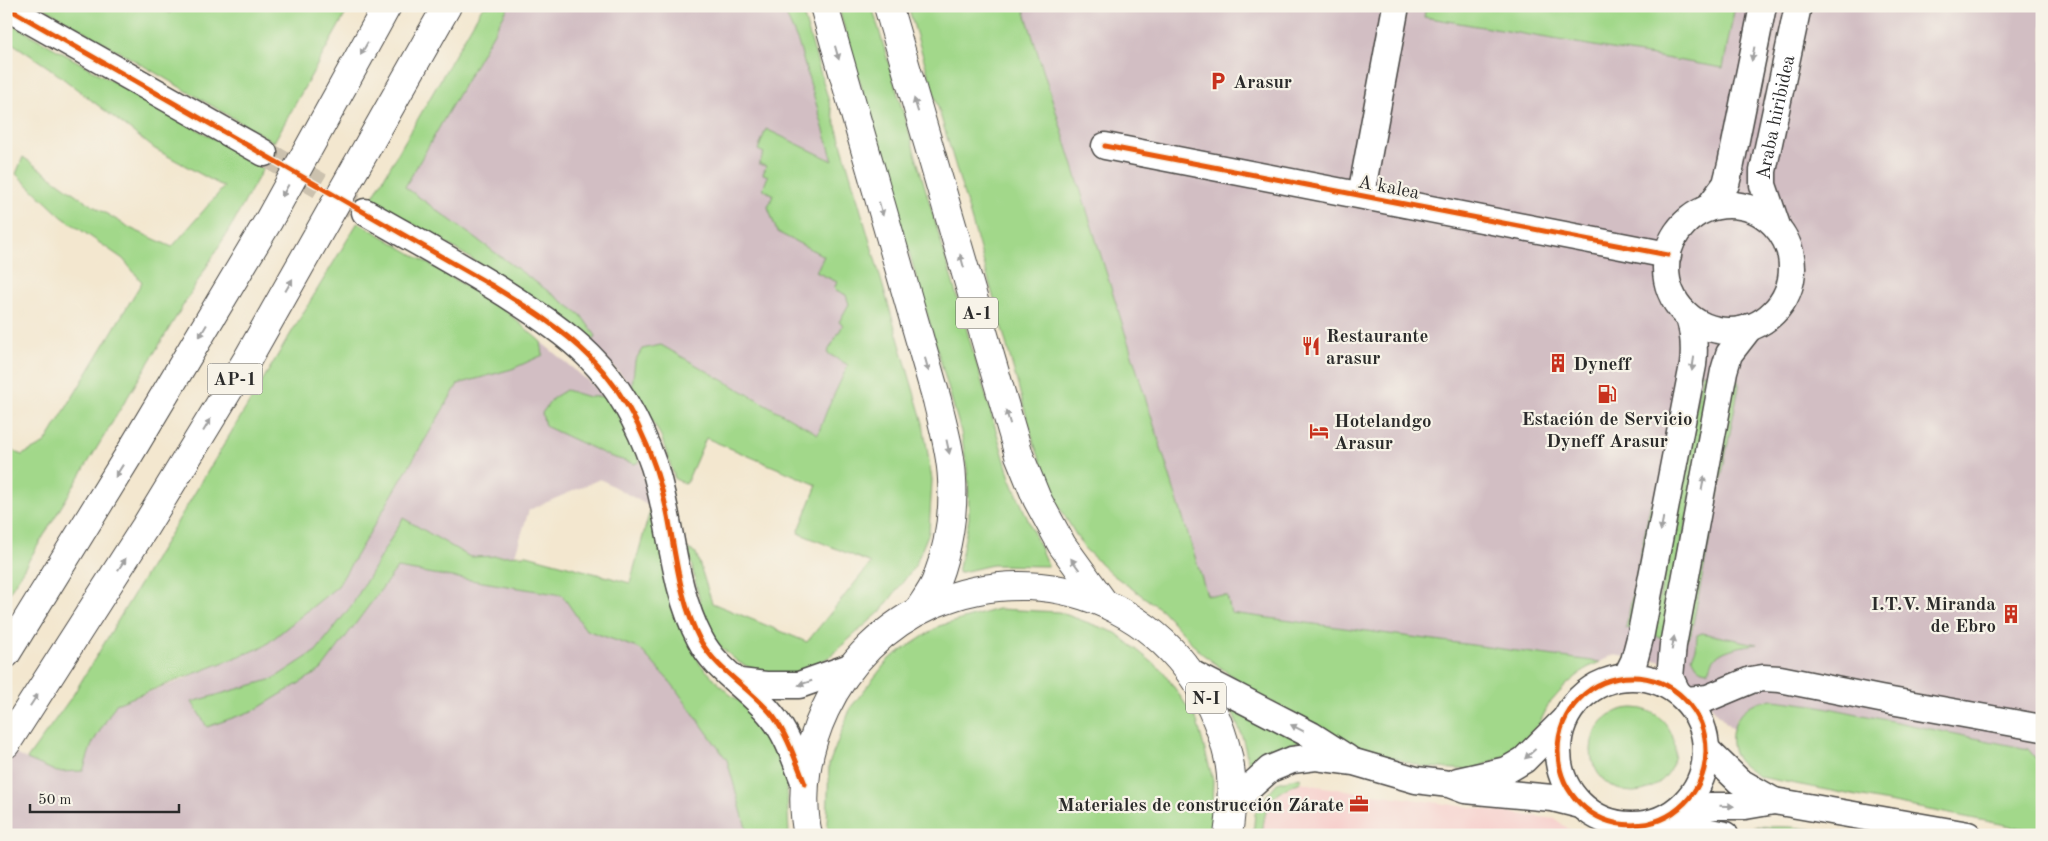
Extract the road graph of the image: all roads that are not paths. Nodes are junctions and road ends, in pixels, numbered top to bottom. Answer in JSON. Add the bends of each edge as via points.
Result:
{"nodes":[{"id":1,"x":387,"y":6,"type":"edge"},
{"id":2,"x":447,"y":6,"type":"edge"},
{"id":3,"x":824,"y":6,"type":"edge"},
{"id":4,"x":888,"y":6,"type":"edge"},
{"id":5,"x":1396,"y":6,"type":"edge"},
{"id":6,"x":1762,"y":6,"type":"edge"},
{"id":7,"x":1798,"y":6,"type":"edge"},
{"id":8,"x":6,"y":7,"type":"edge"},
{"id":9,"x":1105,"y":146,"type":"dead end"},
{"id":10,"x":264,"y":154,"type":"tunnel mouth"},
{"id":11,"x":1361,"y":195,"type":"junction"},
{"id":12,"x":1708,"y":208,"type":"junction"},
{"id":13,"x":365,"y":212,"type":"tunnel mouth"},
{"id":14,"x":1777,"y":226,"type":"junction"},
{"id":15,"x":1668,"y":255,"type":"junction"},
{"id":16,"x":1689,"y":316,"type":"junction"},
{"id":17,"x":1750,"y":327,"type":"junction"},
{"id":18,"x":1104,"y":603,"type":"junction"},
{"id":19,"x":918,"y":610,"type":"junction"},
{"id":20,"x":6,"y":654,"type":"edge"},
{"id":21,"x":850,"y":667,"type":"junction"},
{"id":22,"x":1191,"y":673,"type":"junction"},
{"id":23,"x":1626,"y":677,"type":"junction"},
{"id":24,"x":740,"y":682,"type":"junction"},
{"id":25,"x":1728,"y":691,"type":"junction"},
{"id":26,"x":1681,"y":695,"type":"junction"},
{"id":27,"x":1564,"y":720,"type":"junction"},
{"id":28,"x":2038,"y":731,"type":"edge"},
{"id":29,"x":7,"y":742,"type":"edge"},
{"id":30,"x":1707,"y":746,"type":"junction"},
{"id":31,"x":1354,"y":762,"type":"junction"},
{"id":32,"x":805,"y":784,"type":"junction"},
{"id":33,"x":1449,"y":784,"type":"junction"},
{"id":34,"x":1774,"y":801,"type":"junction"},
{"id":35,"x":1232,"y":803,"type":"junction"},
{"id":36,"x":1589,"y":817,"type":"edge"},
{"id":37,"x":1660,"y":821,"type":"edge"},
{"id":38,"x":808,"y":835,"type":"edge"},
{"id":39,"x":1228,"y":835,"type":"edge"},
{"id":40,"x":1725,"y":835,"type":"edge"},
{"id":41,"x":1968,"y":835,"type":"edge"}],
"edges":[{"from":1,"to":20,"type":"highway","number":"AP-1","one_way":true,"via":[[269,220]]},
{"from":29,"to":2,"type":"highway","number":"AP-1","one_way":true,"via":[[145,527],[248,358]]},
{"from":3,"to":19,"type":"highway","one_way":true,"via":[[949,451],[951,515],[946,546],[936,582]]},
{"from":18,"to":4,"type":"highway","number":"A-1","one_way":true,"via":[[1062,545],[1037,499],[1019,455]]},
{"from":5,"to":11,"type":"street"},
{"from":6,"to":12,"type":"street","name":"Araba hiribidea","one_way":true,"via":[[1726,184]]},
{"from":7,"to":14,"type":"street","name":"Araba hiribidea","via":[[1763,171],[1763,185]]},
{"from":8,"to":10,"type":"street"},
{"from":9,"to":11,"type":"street","name":"A kalea"},
{"from":11,"to":15,"type":"street","name":"A kalea"},
{"from":12,"to":14,"type":"street","via":[[1726,204],[1745,206]]},
{"from":12,"to":15,"type":"street","via":[[1684,224],[1675,235]]},
{"from":13,"to":24,"type":"street","via":[[534,312],[589,356],[607,376],[626,403],[649,452],[661,487],[692,622],[710,656]]},
{"from":14,"to":17,"type":"street","via":[[1791,256],[1792,276],[1777,308],[1765,320]]},
{"from":15,"to":16,"type":"street","via":[[1666,272],[1670,289]]},
{"from":16,"to":17,"type":"street","via":[[1708,327],[1729,331]]},
{"from":16,"to":23,"type":"street","one_way":true,"via":[[1694,332],[1693,365],[1640,638]]},
{"from":26,"to":17,"type":"street","one_way":true,"via":[[1670,677],[1673,645],[1724,371],[1728,354]]},
{"from":18,"to":19,"type":"highway","number":"N-I","via":[[1068,590],[1030,585],[1000,586],[953,595]]},
{"from":18,"to":22,"type":"highway","number":"N-I","via":[[1152,632]]},
{"from":19,"to":21,"type":"highway","number":"N-I","via":[[870,645]]},
{"from":21,"to":24,"type":"street","one_way":true,"via":[[799,685]]},
{"from":21,"to":32,"type":"highway","number":"N-I","via":[[819,722]]},
{"from":31,"to":22,"type":"street","one_way":true,"via":[[1310,735]]},
{"from":22,"to":35,"type":"highway","number":"N-I","via":[[1214,713],[1228,757]]},
{"from":23,"to":26,"type":"street","via":[[1644,677],[1661,682]]},
{"from":23,"to":27,"type":"street","via":[[1607,681],[1589,690]]},
{"from":24,"to":32,"type":"street","via":[[773,716]]},
{"from":25,"to":26,"type":"street","via":[[1708,698]]},
{"from":25,"to":28,"type":"street","via":[[1751,680],[1780,678]]},
{"from":25,"to":30,"type":"street","via":[[1716,714]]},
{"from":26,"to":30,"type":"street","via":[[1700,719]]},
{"from":27,"to":33,"type":"street","one_way":true,"via":[[1524,760],[1507,770]]},
{"from":27,"to":36,"type":"street","via":[[1558,742],[1559,765],[1566,787]]},
{"from":30,"to":34,"type":"street","via":[[1730,774]]},
{"from":30,"to":37,"type":"street","via":[[1703,774],[1695,791]]},
{"from":31,"to":33,"type":"street","via":[[1416,780]]},
{"from":31,"to":35,"type":"street","via":[[1316,757],[1292,760],[1270,769]]},
{"from":32,"to":38,"type":"highway","number":"N-I"},
{"from":33,"to":36,"type":"street","via":[[1465,790],[1552,798]]},
{"from":37,"to":34,"type":"street","one_way":true,"via":[[1711,806],[1745,806]]},
{"from":34,"to":41,"type":"street"},
{"from":35,"to":39,"type":"highway","number":"N-I"},
{"from":36,"to":37,"type":"street","via":[[1628,826]]},
{"from":37,"to":40,"type":"street"}]}
